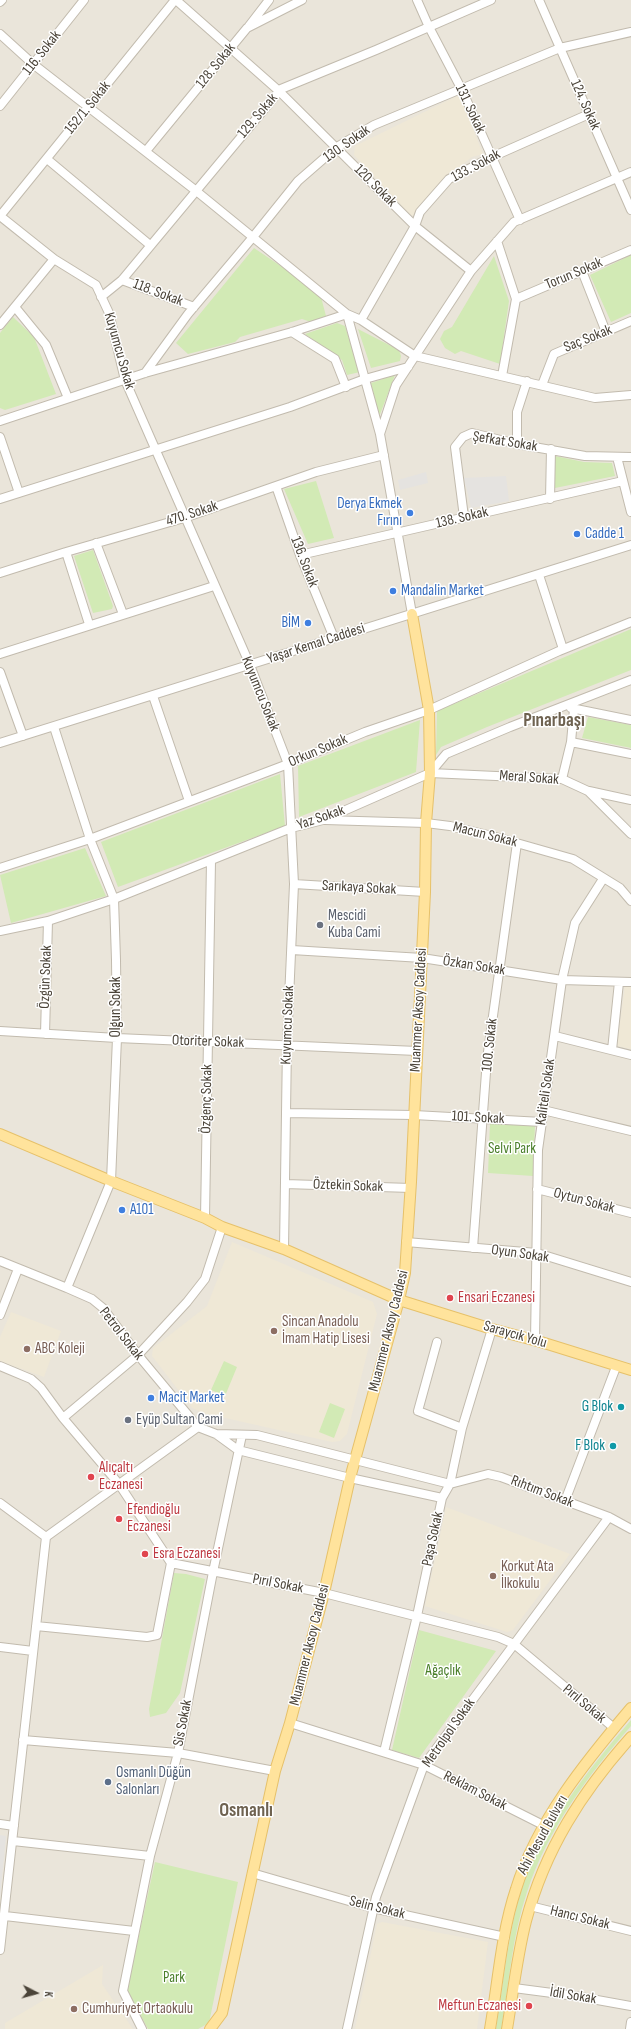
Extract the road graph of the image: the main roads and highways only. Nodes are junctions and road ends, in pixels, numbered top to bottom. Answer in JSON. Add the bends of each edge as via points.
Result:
{"nodes":[{"id":1,"x":412,"y":614,"type":"road end"},
{"id":2,"x":0,"y":1134,"type":"edge"},
{"id":3,"x":399,"y":1300,"type":"junction"},
{"id":4,"x":631,"y":1370,"type":"edge"},
{"id":5,"x":631,"y":1708,"type":"edge"},
{"id":6,"x":631,"y":1737,"type":"edge"},
{"id":7,"x":213,"y":2029,"type":"edge"},
{"id":8,"x":490,"y":2029,"type":"edge"},
{"id":9,"x":507,"y":2029,"type":"edge"}],
"edges":[{"from":1,"to":3,"type":"main road","name":"Muammer Aksoy Caddesi","via":[[429,710],[430,773],[411,1188],[405,1273]]},
{"from":2,"to":3,"type":"main road","name":"Saraycık Yolu","via":[[222,1227],[284,1249]]},
{"from":3,"to":4,"type":"main road","name":"Saraycık Yolu"},
{"from":3,"to":7,"type":"main road","name":"Muammer Aksoy Caddesi","via":[[350,1478],[324,1593],[290,1723],[275,1771],[222,2013]]},
{"from":5,"to":8,"type":"main road","name":"Ahi Mesud Bulvarı","via":[[585,1766],[545,1826],[519,1878],[508,1916]]},
{"from":6,"to":9,"type":"main road","name":"Ahi Mesud Bulvarı","via":[[592,1784],[545,1862],[525,1922]]}]}
